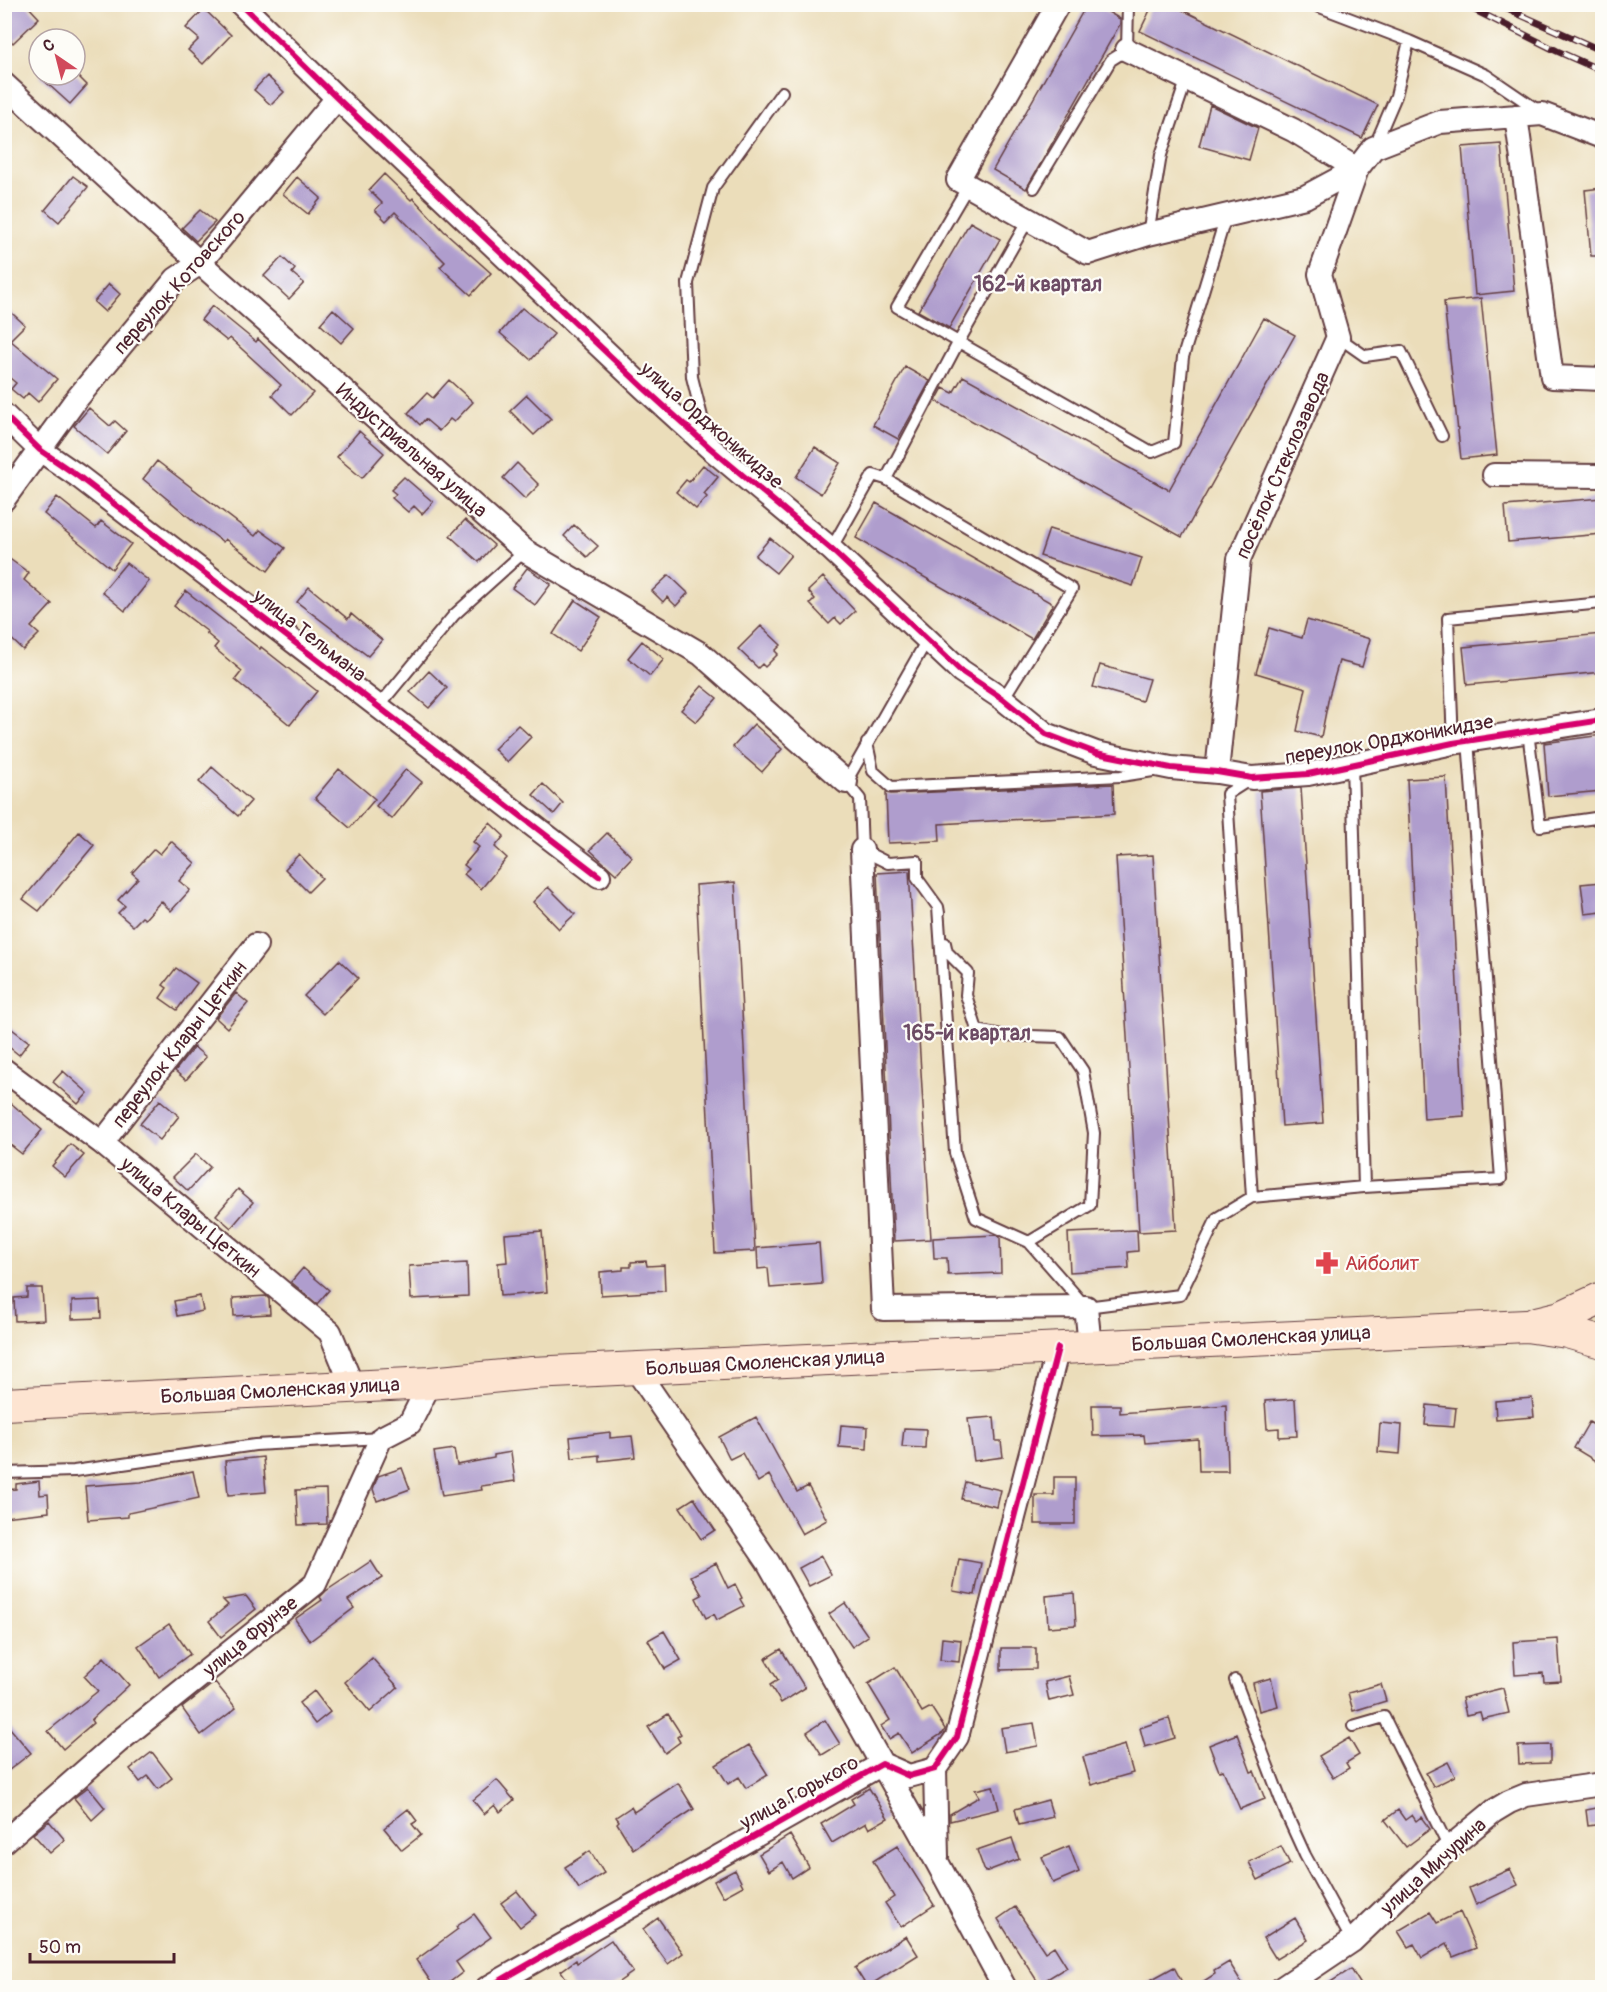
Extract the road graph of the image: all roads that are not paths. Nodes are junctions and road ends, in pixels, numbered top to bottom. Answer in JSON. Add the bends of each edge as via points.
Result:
{"nodes":[{"id":1,"x":241,"y":4,"type":"edge"},
{"id":2,"x":1058,"y":4,"type":"edge"},
{"id":3,"x":1128,"y":4,"type":"edge"},
{"id":4,"x":1312,"y":4,"type":"edge"},
{"id":5,"x":1408,"y":40,"type":"junction"},
{"id":6,"x":1127,"y":50,"type":"junction"},
{"id":7,"x":1187,"y":78,"type":"junction"},
{"id":8,"x":4,"y":84,"type":"edge"},
{"id":9,"x":782,"y":92,"type":"dead end"},
{"id":10,"x":337,"y":98,"type":"junction"},
{"id":11,"x":1542,"y":114,"type":"junction"},
{"id":12,"x":1516,"y":116,"type":"junction"},
{"id":13,"x":1602,"y":137,"type":"edge"},
{"id":14,"x":1373,"y":148,"type":"junction"},
{"id":15,"x":1357,"y":169,"type":"junction"},
{"id":16,"x":968,"y":186,"type":"junction"},
{"id":17,"x":1034,"y":188,"type":"dead end"},
{"id":18,"x":1227,"y":216,"type":"junction"},
{"id":19,"x":1028,"y":220,"type":"junction"},
{"id":20,"x":1148,"y":234,"type":"junction"},
{"id":21,"x":200,"y":262,"type":"junction"},
{"id":22,"x":1338,"y":337,"type":"junction"},
{"id":23,"x":958,"y":342,"type":"junction"},
{"id":24,"x":1602,"y":379,"type":"edge"},
{"id":25,"x":4,"y":415,"type":"edge"},
{"id":26,"x":1442,"y":436,"type":"dead end"},
{"id":27,"x":710,"y":447,"type":"junction"},
{"id":28,"x":40,"y":450,"type":"junction"},
{"id":29,"x":1494,"y":475,"type":"dead end"},
{"id":30,"x":1602,"y":476,"type":"edge"},
{"id":31,"x":886,"y":479,"type":"junction"},
{"id":32,"x":4,"y":499,"type":"edge"},
{"id":33,"x":831,"y":549,"type":"junction"},
{"id":34,"x":525,"y":551,"type":"junction"},
{"id":35,"x":1602,"y":603,"type":"edge"},
{"id":36,"x":927,"y":640,"type":"junction"},
{"id":37,"x":1004,"y":699,"type":"junction"},
{"id":38,"x":377,"y":708,"type":"junction"},
{"id":39,"x":1602,"y":720,"type":"edge"},
{"id":40,"x":1528,"y":732,"type":"junction"},
{"id":41,"x":1461,"y":741,"type":"junction"},
{"id":42,"x":867,"y":743,"type":"junction"},
{"id":43,"x":1352,"y":764,"type":"junction"},
{"id":44,"x":1171,"y":768,"type":"junction"},
{"id":45,"x":1217,"y":772,"type":"junction"},
{"id":46,"x":1252,"y":778,"type":"junction"},
{"id":47,"x":846,"y":782,"type":"junction"},
{"id":48,"x":1602,"y":818,"type":"edge"},
{"id":49,"x":862,"y":850,"type":"junction"},
{"id":50,"x":600,"y":876,"type":"dead end"},
{"id":51,"x":938,"y":907,"type":"junction"},
{"id":52,"x":256,"y":945,"type":"dead end"},
{"id":53,"x":4,"y":1070,"type":"edge"},
{"id":54,"x":102,"y":1143,"type":"junction"},
{"id":55,"x":1364,"y":1187,"type":"junction"},
{"id":56,"x":1252,"y":1197,"type":"junction"},
{"id":57,"x":1029,"y":1242,"type":"junction"},
{"id":58,"x":1602,"y":1298,"type":"edge"},
{"id":59,"x":1086,"y":1307,"type":"junction"},
{"id":60,"x":1526,"y":1326,"type":"junction"},
{"id":61,"x":1602,"y":1342,"type":"edge"},
{"id":62,"x":1090,"y":1346,"type":"junction"},
{"id":63,"x":1058,"y":1348,"type":"junction"},
{"id":64,"x":635,"y":1368,"type":"junction"},
{"id":65,"x":430,"y":1383,"type":"junction"},
{"id":66,"x":352,"y":1385,"type":"junction"},
{"id":67,"x":4,"y":1404,"type":"edge"},
{"id":68,"x":381,"y":1438,"type":"junction"},
{"id":69,"x":4,"y":1473,"type":"edge"},
{"id":70,"x":1234,"y":1680,"type":"dead end"},
{"id":71,"x":1353,"y":1726,"type":"dead end"},
{"id":72,"x":882,"y":1764,"type":"junction"},
{"id":73,"x":935,"y":1769,"type":"junction"},
{"id":74,"x":1602,"y":1784,"type":"edge"},
{"id":75,"x":4,"y":1842,"type":"edge"},
{"id":76,"x":1449,"y":1848,"type":"junction"},
{"id":77,"x":938,"y":1862,"type":"junction"},
{"id":78,"x":1352,"y":1941,"type":"junction"},
{"id":79,"x":487,"y":1988,"type":"edge"},
{"id":80,"x":1005,"y":1988,"type":"edge"},
{"id":81,"x":1282,"y":1988,"type":"edge"}],
"edges":[{"from":1,"to":10,"type":"street","name":"улица Орджоникидзе"},
{"from":2,"to":16,"type":"street","via":[[958,180]]},
{"from":3,"to":6,"type":"lane"},
{"from":4,"to":5,"type":"lane"},
{"from":5,"to":11,"type":"lane","via":[[1486,75]]},
{"from":5,"to":14,"type":"lane","via":[[1396,96]]},
{"from":6,"to":7,"type":"street"},
{"from":6,"to":17,"type":"lane","via":[[1111,60]]},
{"from":7,"to":15,"type":"street","via":[[1293,130]]},
{"from":7,"to":20,"type":"lane","via":[[1161,155]]},
{"from":8,"to":21,"type":"street","name":"Индустриальная улица"},
{"from":9,"to":27,"type":"lane","via":[[713,188],[688,283],[692,377]]},
{"from":10,"to":21,"type":"street","name":"переулок Котовского"},
{"from":10,"to":27,"type":"street","name":"улица Орджоникидзе"},
{"from":11,"to":12,"type":"street"},
{"from":11,"to":13,"type":"street"},
{"from":12,"to":14,"type":"street","via":[[1440,122]]},
{"from":12,"to":24,"type":"street","via":[[1552,377]]},
{"from":14,"to":15,"type":"street"},
{"from":15,"to":18,"type":"street","via":[[1305,197]]},
{"from":15,"to":22,"type":"street","via":[[1320,274]]},
{"from":16,"to":19,"type":"street"},
{"from":16,"to":23,"type":"lane","via":[[897,307]]},
{"from":18,"to":20,"type":"street"},
{"from":18,"to":23,"type":"lane","via":[[1183,357],[1174,442],[1152,452]]},
{"from":19,"to":20,"type":"street","via":[[1088,253]]},
{"from":19,"to":23,"type":"lane"},
{"from":21,"to":28,"type":"street","name":"переулок Котовского","via":[[176,279],[75,401]]},
{"from":21,"to":34,"type":"street","name":"Индустриальная улица"},
{"from":22,"to":26,"type":"lane","via":[[1365,356],[1401,351]]},
{"from":22,"to":45,"type":"street","name":"посёлок Стеклозавода","via":[[1239,559]]},
{"from":23,"to":31,"type":"lane"},
{"from":25,"to":28,"type":"street","name":"улица Тельмана"},
{"from":27,"to":33,"type":"street","name":"улица Орджоникидзе"},
{"from":28,"to":32,"type":"street","name":"переулок Котовского"},
{"from":28,"to":38,"type":"street","name":"улица Тельмана"},
{"from":29,"to":30,"type":"street"},
{"from":31,"to":33,"type":"lane","via":[[873,475]]},
{"from":31,"to":37,"type":"lane","via":[[1072,589]]},
{"from":33,"to":36,"type":"street","name":"улица Орджоникидзе"},
{"from":34,"to":38,"type":"lane","via":[[454,615]]},
{"from":34,"to":47,"type":"street","name":"Индустриальная улица","via":[[701,654]]},
{"from":35,"to":41,"type":"lane","via":[[1448,618]]},
{"from":36,"to":37,"type":"street","name":"улица Орджоникидзе","via":[[961,671]]},
{"from":36,"to":42,"type":"lane"},
{"from":37,"to":44,"type":"street","name":"улица Орджоникидзе","via":[[1046,734],[1096,753]]},
{"from":38,"to":50,"type":"street","name":"улица Тельмана"},
{"from":39,"to":40,"type":"street","name":"переулок Орджоникидзе"},
{"from":40,"to":41,"type":"street","name":"переулок Орджоникидзе"},
{"from":40,"to":48,"type":"lane","via":[[1540,826]]},
{"from":41,"to":43,"type":"street","name":"переулок Орджоникидзе"},
{"from":41,"to":55,"type":"lane","via":[[1501,1179]]},
{"from":42,"to":44,"type":"lane","via":[[873,771],[891,786],[1121,776]]},
{"from":42,"to":47,"type":"lane"},
{"from":43,"to":46,"type":"street","name":"переулок Орджоникидзе","via":[[1308,774]]},
{"from":43,"to":55,"type":"lane"},
{"from":44,"to":45,"type":"street","name":"улица Орджоникидзе"},
{"from":45,"to":46,"type":"street","name":"переулок Орджоникидзе"},
{"from":46,"to":56,"type":"lane","via":[[1227,794]]},
{"from":47,"to":49,"type":"lane","via":[[860,799]]},
{"from":49,"to":51,"type":"lane","via":[[888,863],[917,861],[917,878]]},
{"from":49,"to":59,"type":"street","via":[[883,1309]]},
{"from":51,"to":57,"type":"lane","via":[[955,1152],[976,1218]]},
{"from":51,"to":57,"type":"lane","via":[[947,952],[968,973],[966,995],[977,1030],[1060,1037],[1083,1071],[1094,1133],[1090,1205]]},
{"from":52,"to":54,"type":"street","name":"переулок Клары Цеткин"},
{"from":53,"to":54,"type":"street","name":"улица Клары Цеткин"},
{"from":54,"to":66,"type":"street","name":"улица Клары Цеткин","via":[[330,1332]]},
{"from":55,"to":56,"type":"lane"},
{"from":56,"to":59,"type":"lane","via":[[1217,1218],[1180,1295]]},
{"from":57,"to":59,"type":"lane"},
{"from":58,"to":60,"type":"main road","name":"Большая Смоленская улица","via":[[1561,1317]]},
{"from":59,"to":62,"type":"street"},
{"from":60,"to":61,"type":"main road","name":"Большая Смоленская улица"},
{"from":60,"to":62,"type":"main road","name":"Большая Смоленская улица"},
{"from":62,"to":63,"type":"main road","name":"Большая Смоленская улица"},
{"from":63,"to":64,"type":"main road","name":"Большая Смоленская улица"},
{"from":63,"to":73,"type":"street","via":[[957,1737]]},
{"from":64,"to":65,"type":"main road","name":"Большая Смоленская улица"},
{"from":64,"to":72,"type":"street","via":[[768,1562]]},
{"from":65,"to":66,"type":"main road","name":"Большая Смоленская улица"},
{"from":65,"to":68,"type":"street","via":[[410,1424]]},
{"from":66,"to":67,"type":"main road","name":"Большая Смоленская улица"},
{"from":68,"to":69,"type":"lane","via":[[255,1445],[74,1471]]},
{"from":68,"to":75,"type":"street","name":"улица Фрунзе","via":[[315,1584],[118,1742]]},
{"from":70,"to":78,"type":"lane","via":[[1285,1811]]},
{"from":71,"to":76,"type":"lane","via":[[1384,1717]]},
{"from":72,"to":73,"type":"street","name":"улица Горького","via":[[909,1776]]},
{"from":72,"to":77,"type":"street"},
{"from":72,"to":79,"type":"street","name":"улица Горького"},
{"from":73,"to":77,"type":"street"},
{"from":74,"to":76,"type":"street","name":"улица Мичурина","via":[[1526,1795],[1509,1802]]},
{"from":76,"to":78,"type":"street","name":"улица Мичурина"},
{"from":77,"to":80,"type":"street"},
{"from":78,"to":81,"type":"street","name":"улица Мичурина"}]}
